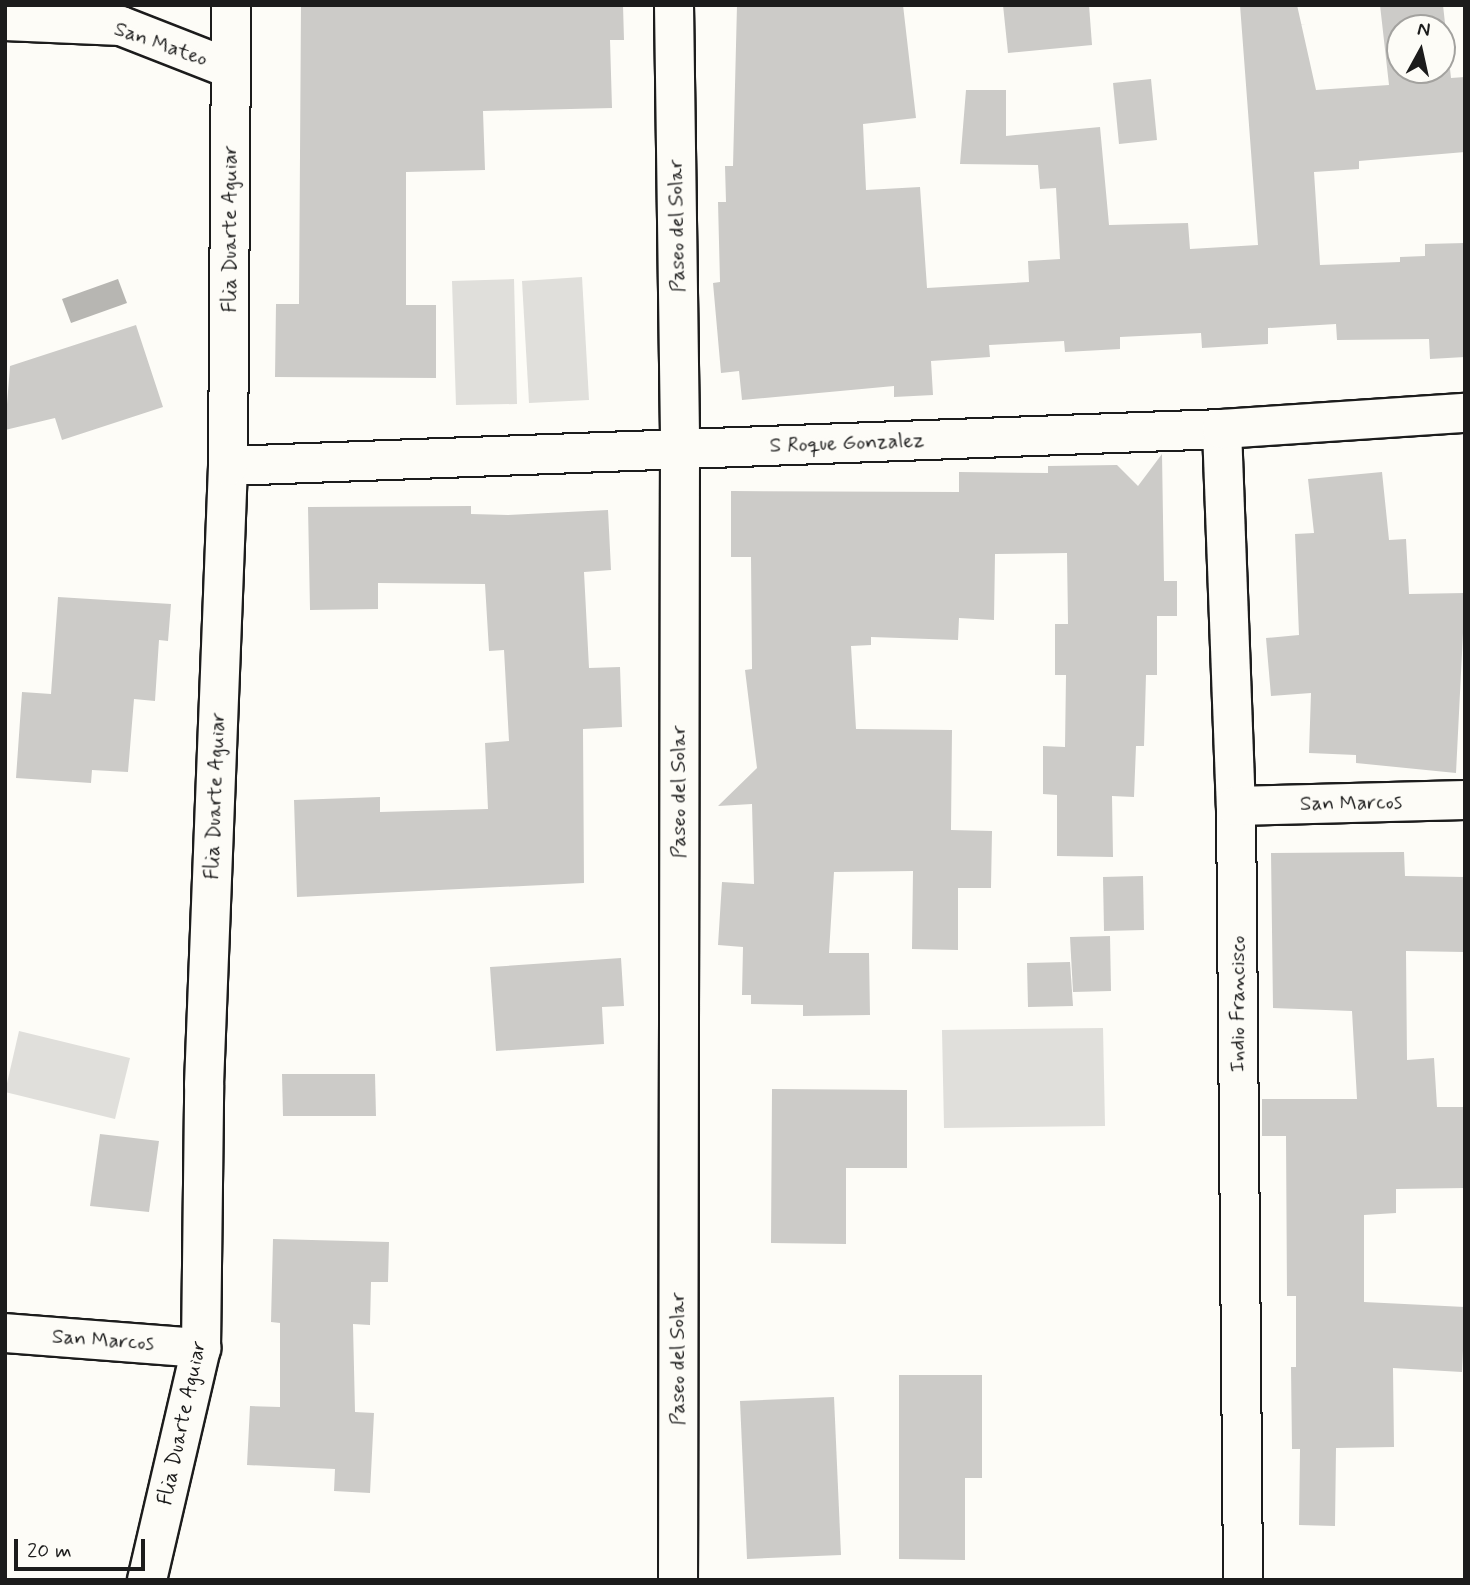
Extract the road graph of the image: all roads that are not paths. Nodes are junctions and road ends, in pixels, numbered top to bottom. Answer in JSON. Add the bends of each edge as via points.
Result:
{"nodes":[{"id":1,"x":231,"y":5,"type":"edge"},
{"id":2,"x":674,"y":5,"type":"edge"},
{"id":3,"x":5,"y":20,"type":"edge"},
{"id":4,"x":232,"y":69,"type":"junction"},
{"id":5,"x":1465,"y":413,"type":"edge"},
{"id":6,"x":1222,"y":429,"type":"junction"},
{"id":7,"x":680,"y":449,"type":"junction"},
{"id":8,"x":228,"y":466,"type":"junction"},
{"id":9,"x":1465,"y":800,"type":"edge"},
{"id":10,"x":1236,"y":806,"type":"junction"},
{"id":11,"x":5,"y":1333,"type":"edge"},
{"id":12,"x":201,"y":1348,"type":"junction"},
{"id":13,"x":147,"y":1580,"type":"edge"},
{"id":14,"x":678,"y":1580,"type":"edge"},
{"id":15,"x":1243,"y":1580,"type":"edge"}],
"edges":[{"from":1,"to":4,"type":"street","name":"Flia Duarte Aguiar"},
{"from":2,"to":7,"type":"street","name":"Paseo del Solar"},
{"from":3,"to":4,"type":"street","name":"San Mateo","via":[[121,26]]},
{"from":4,"to":8,"type":"street","name":"Flia Duarte Aguiar"},
{"from":5,"to":6,"type":"street","name":"S Roque Gonzalez"},
{"from":6,"to":7,"type":"street","name":"S Roque Gonzalez"},
{"from":6,"to":10,"type":"street","name":"Indio Francisco"},
{"from":7,"to":8,"type":"street","name":"S Roque Gonzalez"},
{"from":7,"to":14,"type":"street","name":"Paseo del Solar"},
{"from":8,"to":12,"type":"street","name":"Flia Duarte Aguiar","via":[[204,1085]]},
{"from":9,"to":10,"type":"street","name":"San Marcos"},
{"from":10,"to":15,"type":"street","name":"Indio Francisco"},
{"from":11,"to":12,"type":"street","name":"San Marcos"},
{"from":12,"to":13,"type":"street","name":"Flia Duarte Aguiar"}]}
